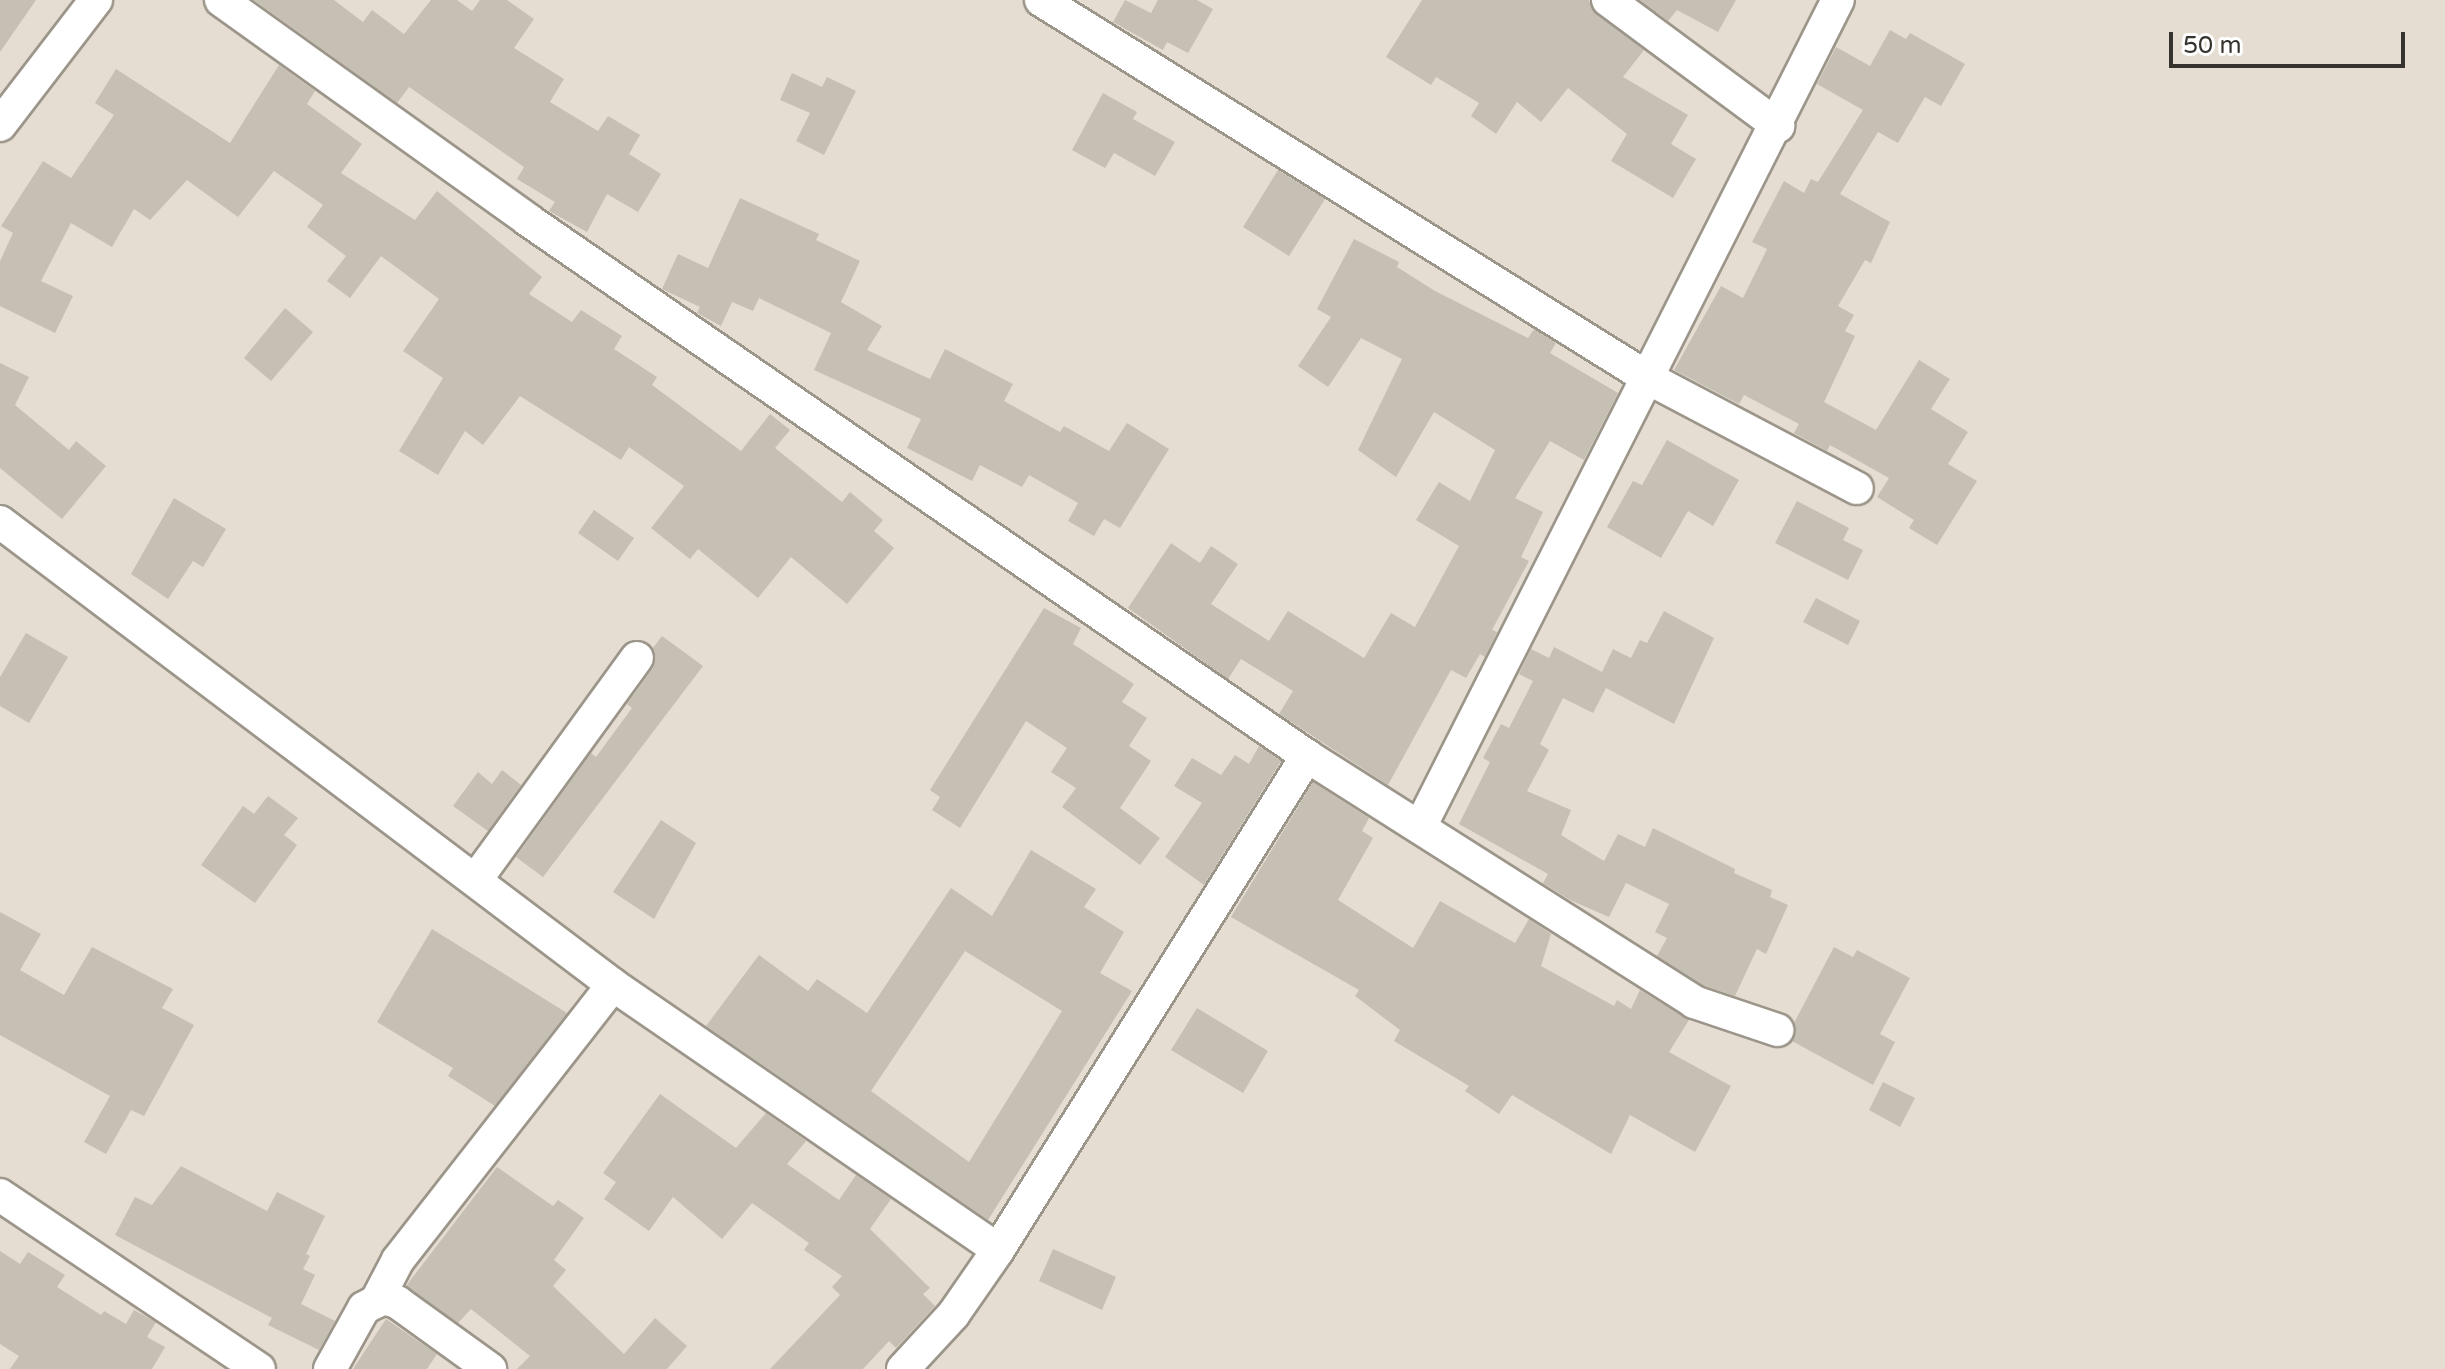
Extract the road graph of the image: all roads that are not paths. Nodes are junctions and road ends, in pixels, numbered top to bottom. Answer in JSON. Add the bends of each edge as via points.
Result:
{"nodes":[{"id":1,"x":96,"y":0,"type":"edge"},
{"id":2,"x":221,"y":0,"type":"edge"},
{"id":3,"x":1041,"y":0,"type":"edge"},
{"id":4,"x":1608,"y":0,"type":"edge"},
{"id":5,"x":1838,"y":0,"type":"edge"},
{"id":6,"x":0,"y":125,"type":"edge"},
{"id":7,"x":1778,"y":126,"type":"junction"},
{"id":8,"x":1648,"y":378,"type":"junction"},
{"id":9,"x":1857,"y":488,"type":"dead end"},
{"id":10,"x":0,"y":522,"type":"edge"},
{"id":11,"x":637,"y":658,"type":"dead end"},
{"id":12,"x":1307,"y":756,"type":"junction"},
{"id":13,"x":1421,"y":825,"type":"junction"},
{"id":14,"x":477,"y":878,"type":"junction"},
{"id":15,"x":613,"y":985,"type":"junction"},
{"id":16,"x":1777,"y":1030,"type":"dead end"},
{"id":17,"x":0,"y":1195,"type":"edge"},
{"id":18,"x":998,"y":1250,"type":"junction"},
{"id":19,"x":376,"y":1302,"type":"junction"},
{"id":20,"x":259,"y":1369,"type":"edge"},
{"id":21,"x":330,"y":1369,"type":"edge"},
{"id":22,"x":490,"y":1369,"type":"edge"},
{"id":23,"x":903,"y":1369,"type":"edge"}],
"edges":[{"from":1,"to":6,"type":"street"},
{"from":2,"to":12,"type":"street","via":[[528,220]]},
{"from":3,"to":8,"type":"street"},
{"from":4,"to":7,"type":"street"},
{"from":5,"to":7,"type":"street"},
{"from":7,"to":8,"type":"street"},
{"from":8,"to":9,"type":"street"},
{"from":8,"to":13,"type":"street"},
{"from":10,"to":14,"type":"street"},
{"from":11,"to":14,"type":"street"},
{"from":12,"to":13,"type":"street"},
{"from":12,"to":18,"type":"street"},
{"from":13,"to":16,"type":"street","via":[[1694,1002]]},
{"from":14,"to":15,"type":"street"},
{"from":15,"to":18,"type":"street"},
{"from":15,"to":19,"type":"street","via":[[398,1260]]},
{"from":17,"to":20,"type":"street"},
{"from":18,"to":23,"type":"street","via":[[953,1315]]},
{"from":19,"to":21,"type":"street","via":[[364,1308]]},
{"from":19,"to":22,"type":"street","via":[[397,1302]]}]}
